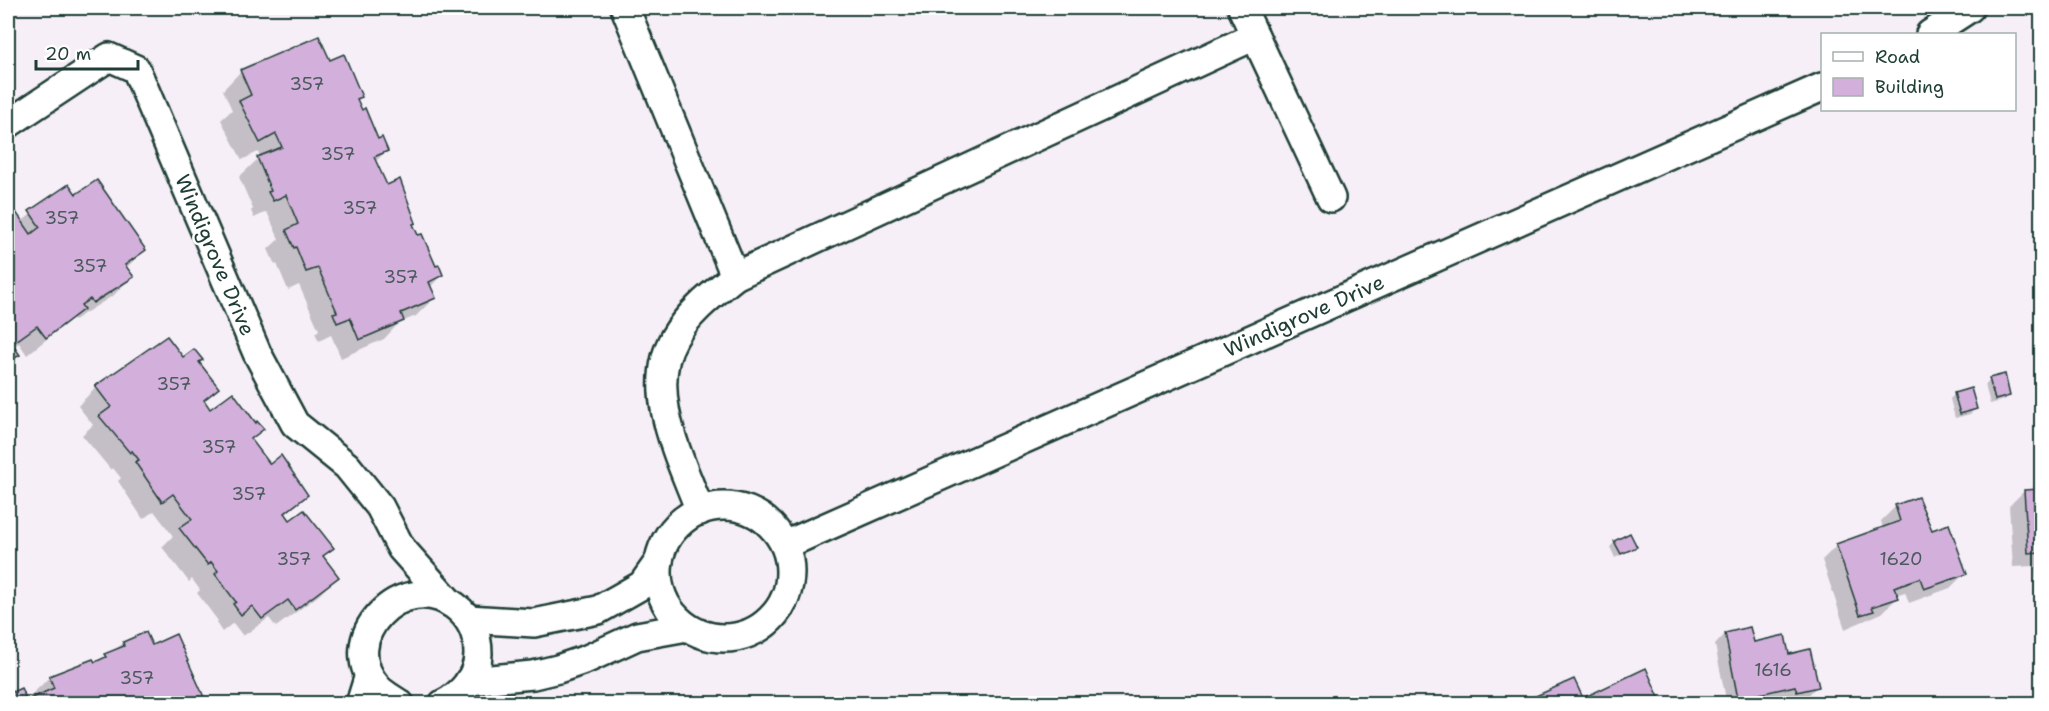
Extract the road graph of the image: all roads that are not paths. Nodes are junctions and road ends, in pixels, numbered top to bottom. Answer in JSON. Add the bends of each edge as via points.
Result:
{"nodes":[{"id":1,"x":625,"y":8,"type":"edge"},
{"id":2,"x":1242,"y":8,"type":"edge"},
{"id":3,"x":1970,"y":8,"type":"edge"},
{"id":4,"x":1932,"y":33,"type":"edge"},
{"id":5,"x":1255,"y":36,"type":"junction"},
{"id":6,"x":1821,"y":87,"type":"edge"},
{"id":7,"x":8,"y":124,"type":"edge"},
{"id":8,"x":1331,"y":198,"type":"dead end"},
{"id":9,"x":735,"y":276,"type":"junction"},
{"id":10,"x":700,"y":511,"type":"junction"},
{"id":11,"x":785,"y":545,"type":"junction"},
{"id":12,"x":401,"y":548,"type":"junction"},
{"id":13,"x":659,"y":561,"type":"junction"},
{"id":14,"x":388,"y":605,"type":"junction"},
{"id":15,"x":458,"y":611,"type":"junction"},
{"id":16,"x":687,"y":627,"type":"junction"},
{"id":17,"x":369,"y":675,"type":"junction"},
{"id":18,"x":469,"y":681,"type":"junction"},
{"id":19,"x":360,"y":704,"type":"edge"},
{"id":20,"x":400,"y":704,"type":"edge"},
{"id":21,"x":443,"y":704,"type":"edge"}],
"edges":[{"from":1,"to":9,"type":"street"},
{"from":2,"to":5,"type":"street"},
{"from":3,"to":4,"type":"street"},
{"from":5,"to":8,"type":"street"},
{"from":5,"to":9,"type":"street"},
{"from":6,"to":11,"type":"street","name":"Windigrove Drive"},
{"from":7,"to":12,"type":"street","name":"Windigrove Drive","via":[[108,57],[135,69],[257,353],[296,424],[347,466],[380,507]]},
{"from":9,"to":10,"type":"street","via":[[697,308],[673,339],[664,368],[663,394],[672,437]]},
{"from":10,"to":11,"type":"street","via":[[716,506],[749,510],[764,519]]},
{"from":10,"to":13,"type":"street","via":[[680,522],[666,540]]},
{"from":11,"to":16,"type":"street","via":[[789,587],[766,623],[755,631],[727,638]]},
{"from":12,"to":14,"type":"street","via":[[398,578]]},
{"from":12,"to":15,"type":"street","name":"Windigrove Drive"},
{"from":13,"to":15,"type":"street","via":[[642,585],[598,610],[534,623]]},
{"from":13,"to":16,"type":"street","via":[[658,580],[663,598]]},
{"from":14,"to":15,"type":"street","via":[[417,595],[433,596]]},
{"from":14,"to":17,"type":"street","via":[[377,616],[365,644]]},
{"from":15,"to":18,"type":"street","via":[[477,641],[478,658]]},
{"from":16,"to":18,"type":"street","via":[[637,636],[558,669]]},
{"from":17,"to":19,"type":"street"},
{"from":17,"to":20,"type":"street","via":[[378,689]]},
{"from":18,"to":21,"type":"street"}]}
